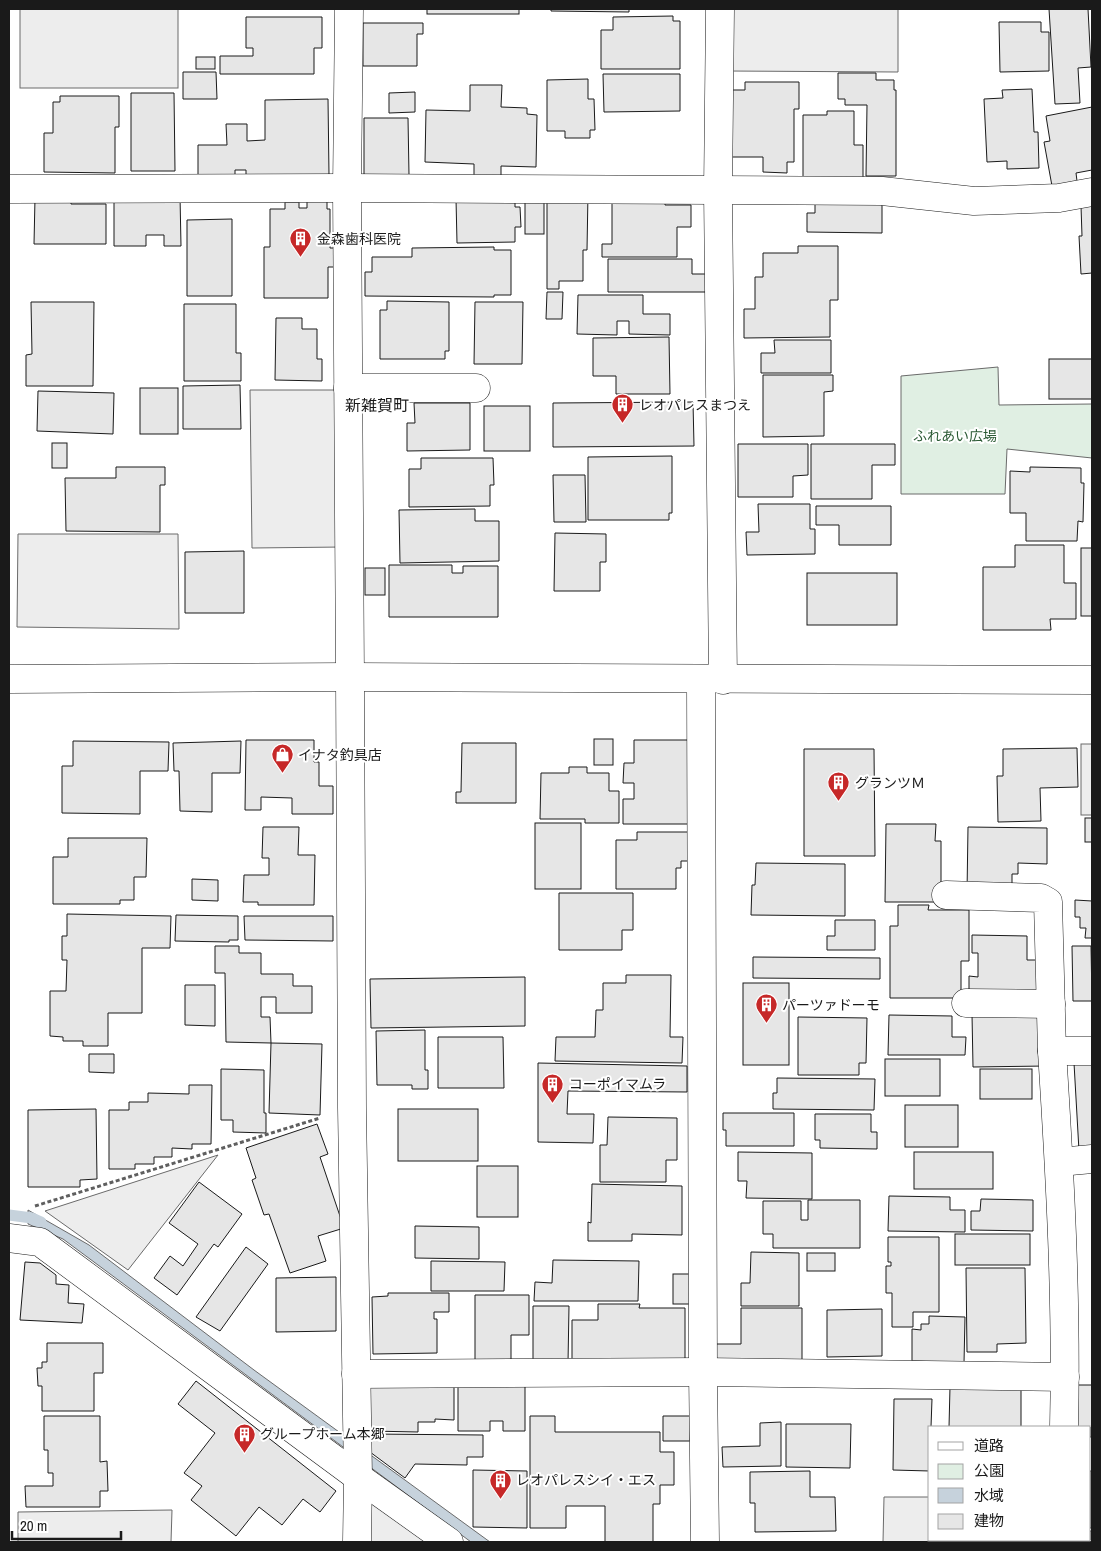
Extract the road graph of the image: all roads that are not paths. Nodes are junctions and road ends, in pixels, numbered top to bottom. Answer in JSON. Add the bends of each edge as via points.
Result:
{"nodes":[{"id":1,"x":349,"y":9,"type":"edge"},
{"id":2,"x":720,"y":9,"type":"edge"},
{"id":3,"x":347,"y":188,"type":"junction"},
{"id":4,"x":9,"y":190,"type":"edge"},
{"id":5,"x":718,"y":190,"type":"junction"},
{"id":6,"x":1092,"y":192,"type":"edge"},
{"id":7,"x":348,"y":388,"type":"junction"},
{"id":8,"x":476,"y":388,"type":"dead end"},
{"id":9,"x":350,"y":677,"type":"junction"},
{"id":10,"x":9,"y":679,"type":"edge"},
{"id":11,"x":712,"y":680,"type":"junction"},
{"id":12,"x":1092,"y":680,"type":"edge"},
{"id":13,"x":946,"y":896,"type":"dead end"},
{"id":14,"x":966,"y":1003,"type":"dead end"},
{"id":15,"x":1051,"y":1004,"type":"junction"},
{"id":16,"x":1052,"y":1051,"type":"junction"},
{"id":17,"x":1092,"y":1051,"type":"edge"},
{"id":18,"x":1092,"y":1159,"type":"edge"},
{"id":19,"x":1060,"y":1162,"type":"junction"},
{"id":20,"x":9,"y":1238,"type":"edge"},
{"id":21,"x":703,"y":1372,"type":"junction"},
{"id":22,"x":356,"y":1374,"type":"junction"},
{"id":23,"x":1066,"y":1377,"type":"junction"},
{"id":24,"x":1064,"y":1426,"type":"edge"},
{"id":25,"x":358,"y":1477,"type":"junction"},
{"id":26,"x":357,"y":1542,"type":"edge"},
{"id":27,"x":449,"y":1542,"type":"edge"},
{"id":28,"x":705,"y":1542,"type":"edge"}],
"edges":[{"from":1,"to":3,"type":"street"},
{"from":2,"to":5,"type":"street"},
{"from":3,"to":4,"type":"street"},
{"from":3,"to":5,"type":"street"},
{"from":3,"to":7,"type":"street"},
{"from":5,"to":6,"type":"street","via":[[882,192],[974,201],[1059,198]]},
{"from":5,"to":11,"type":"street"},
{"from":7,"to":8,"type":"street"},
{"from":7,"to":9,"type":"street"},
{"from":9,"to":10,"type":"street"},
{"from":9,"to":11,"type":"street"},
{"from":9,"to":22,"type":"street"},
{"from":11,"to":12,"type":"street"},
{"from":11,"to":21,"type":"street"},
{"from":13,"to":15,"type":"street","via":[[1041,898],[1048,902]]},
{"from":14,"to":15,"type":"street"},
{"from":15,"to":16,"type":"street"},
{"from":16,"to":17,"type":"street"},
{"from":16,"to":19,"type":"street"},
{"from":18,"to":19,"type":"street"},
{"from":19,"to":23,"type":"street"},
{"from":20,"to":25,"type":"street","via":[[40,1242]]},
{"from":21,"to":22,"type":"street"},
{"from":21,"to":23,"type":"street"},
{"from":21,"to":28,"type":"street"},
{"from":22,"to":25,"type":"street"},
{"from":23,"to":24,"type":"street"},
{"from":25,"to":26,"type":"street"},
{"from":25,"to":27,"type":"street"}]}
